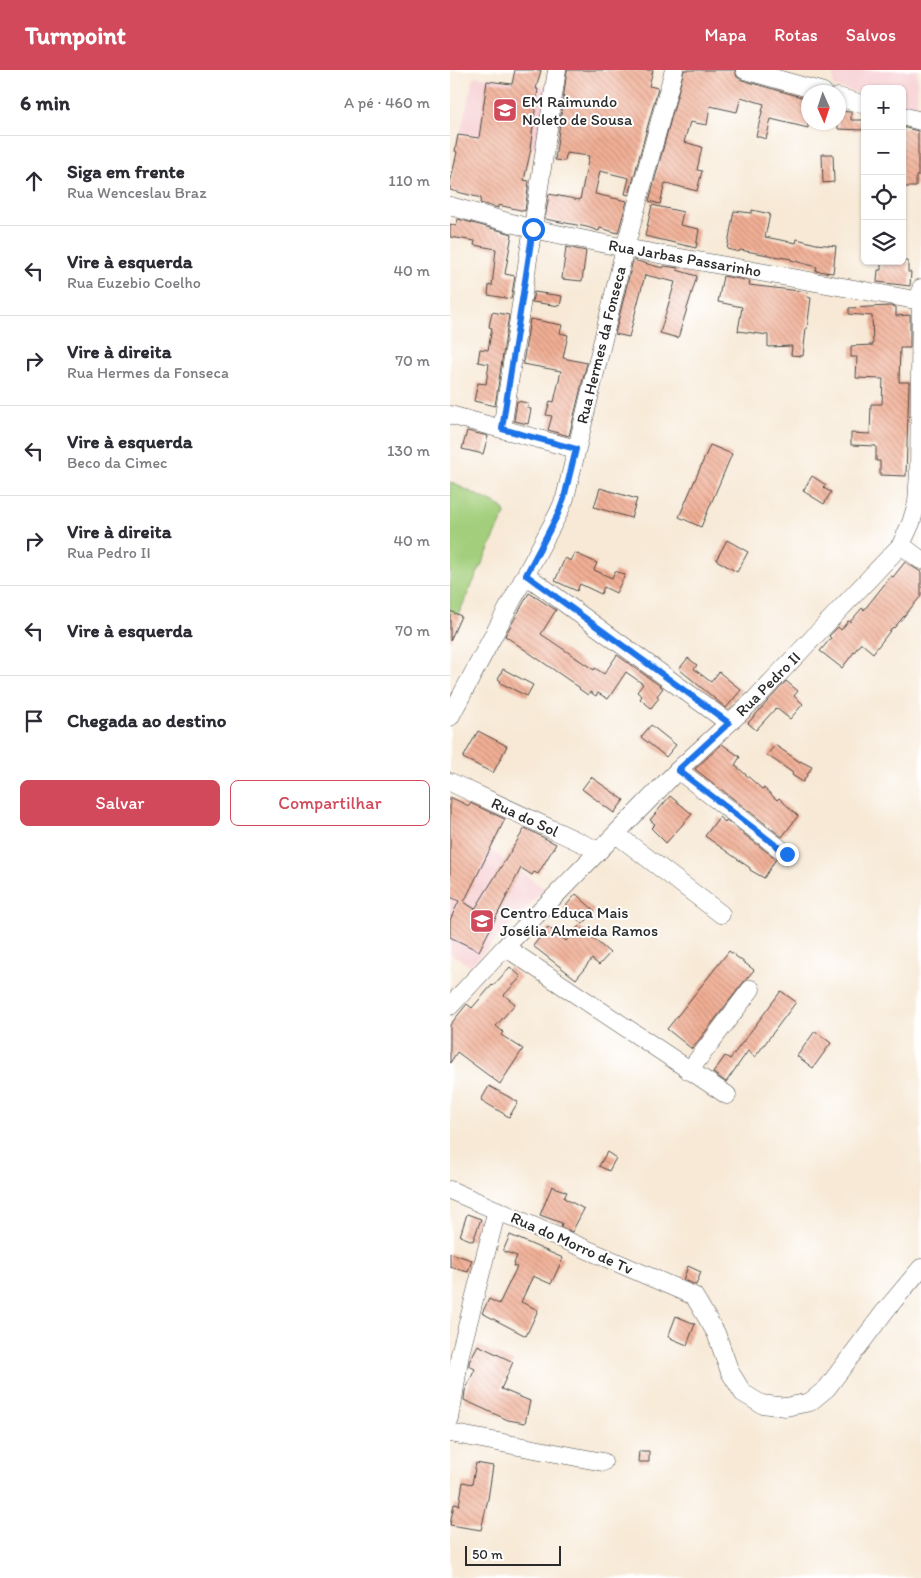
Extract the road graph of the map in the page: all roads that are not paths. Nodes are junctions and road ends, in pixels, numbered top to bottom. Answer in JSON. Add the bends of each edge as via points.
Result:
{"nodes":[{"id":1,"x":558,"y":70,"type":"edge"},
{"id":2,"x":674,"y":70,"type":"edge"},
{"id":3,"x":745,"y":70,"type":"edge"},
{"id":4,"x":801,"y":86,"type":"edge"},
{"id":5,"x":846,"y":99,"type":"edge"},
{"id":6,"x":861,"y":104,"type":"edge"},
{"id":7,"x":906,"y":117,"type":"edge"},
{"id":8,"x":921,"y":121,"type":"edge"},
{"id":9,"x":450,"y":206,"type":"edge"},
{"id":10,"x":533,"y":229,"type":"junction"},
{"id":11,"x":625,"y":248,"type":"junction"},
{"id":12,"x":921,"y":288,"type":"edge"},
{"id":13,"x":921,"y":301,"type":"edge"},
{"id":14,"x":450,"y":414,"type":"edge"},
{"id":15,"x":502,"y":429,"type":"junction"},
{"id":16,"x":576,"y":449,"type":"junction"},
{"id":17,"x":920,"y":471,"type":"edge"},
{"id":18,"x":901,"y":545,"type":"junction"},
{"id":19,"x":921,"y":560,"type":"edge"},
{"id":20,"x":526,"y":575,"type":"junction"},
{"id":21,"x":450,"y":716,"type":"edge"},
{"id":22,"x":729,"y":723,"type":"junction"},
{"id":23,"x":678,"y":770,"type":"junction"},
{"id":24,"x":450,"y":782,"type":"edge"},
{"id":25,"x":616,"y":834,"type":"junction"},
{"id":26,"x":599,"y":852,"type":"junction"},
{"id":27,"x":787,"y":854,"type":"dead end"},
{"id":28,"x":721,"y":914,"type":"dead end"},
{"id":29,"x":505,"y":947,"type":"junction"},
{"id":30,"x":752,"y":989,"type":"dead end"},
{"id":31,"x":450,"y":1006,"type":"edge"},
{"id":32,"x":690,"y":1071,"type":"junction"},
{"id":33,"x":726,"y":1095,"type":"dead end"},
{"id":34,"x":450,"y":1190,"type":"edge"},
{"id":35,"x":497,"y":1210,"type":"junction"},
{"id":36,"x":921,"y":1268,"type":"edge"},
{"id":37,"x":450,"y":1419,"type":"edge"},
{"id":38,"x":450,"y":1433,"type":"edge"},
{"id":39,"x":603,"y":1462,"type":"dead end"}],
"edges":[{"from":1,"to":10,"type":"street"},
{"from":2,"to":11,"type":"street","name":"Rua Hermes da Fonseca"},
{"from":3,"to":4,"type":"street"},
{"from":5,"to":6,"type":"street"},
{"from":7,"to":8,"type":"street"},
{"from":9,"to":10,"type":"street","name":"Rua Jarbas Passarinho"},
{"from":10,"to":11,"type":"street","name":"Rua Jarbas Passarinho"},
{"from":10,"to":15,"type":"street"},
{"from":11,"to":13,"type":"street","name":"Rua Jarbas Passarinho"},
{"from":11,"to":16,"type":"street","name":"Rua Hermes da Fonseca"},
{"from":12,"to":13,"type":"street","name":"Rua Pedro II"},
{"from":13,"to":17,"type":"street","name":"Rua Pedro II"},
{"from":14,"to":15,"type":"street"},
{"from":15,"to":16,"type":"street"},
{"from":16,"to":20,"type":"street","name":"Rua Hermes da Fonseca","via":[[558,514]]},
{"from":17,"to":18,"type":"street","name":"Rua Pedro II","via":[[917,503]]},
{"from":18,"to":19,"type":"street"},
{"from":18,"to":22,"type":"street","name":"Rua Pedro II"},
{"from":20,"to":21,"type":"street","name":"Rua Hermes da Fonseca"},
{"from":20,"to":22,"type":"street"},
{"from":22,"to":23,"type":"street","name":"Rua Pedro II"},
{"from":23,"to":25,"type":"street","name":"Rua Pedro II"},
{"from":23,"to":27,"type":"street"},
{"from":24,"to":26,"type":"street","name":"Rua do Sol"},
{"from":25,"to":26,"type":"street","name":"Rua Pedro II"},
{"from":25,"to":28,"type":"street"},
{"from":26,"to":29,"type":"street","name":"Rua Pedro II"},
{"from":29,"to":31,"type":"street","name":"Rua Pedro II"},
{"from":29,"to":32,"type":"street"},
{"from":30,"to":32,"type":"street"},
{"from":32,"to":33,"type":"street"},
{"from":34,"to":35,"type":"street","name":"Rua do Morro de Tv"},
{"from":35,"to":36,"type":"street","name":"Rua do Morro de Tv","via":[[694,1296],[716,1334],[730,1372],[743,1393],[761,1404],[786,1407],[810,1402],[827,1388]]},
{"from":35,"to":37,"type":"street","via":[[460,1354]]},
{"from":38,"to":39,"type":"street"}]}
